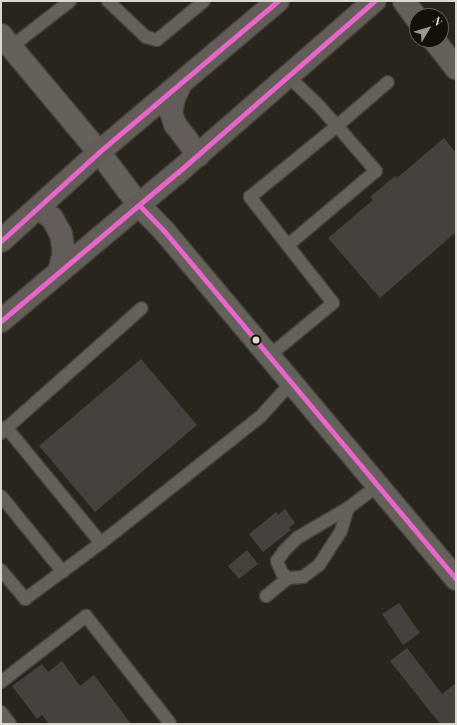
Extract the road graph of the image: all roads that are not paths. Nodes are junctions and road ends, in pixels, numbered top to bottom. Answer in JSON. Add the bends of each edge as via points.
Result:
{"nodes":[{"id":1,"x":70,"y":1,"type":"edge"},
{"id":2,"x":108,"y":1,"type":"edge"},
{"id":3,"x":204,"y":1,"type":"edge"},
{"id":4,"x":278,"y":1,"type":"edge"},
{"id":5,"x":374,"y":1,"type":"edge"},
{"id":6,"x":6,"y":41,"type":"edge"},
{"id":7,"x":440,"y":48,"type":"edge"},
{"id":8,"x":456,"y":68,"type":"edge"},
{"id":9,"x":289,"y":77,"type":"junction"},
{"id":10,"x":388,"y":82,"type":"dead end"},
{"id":11,"x":180,"y":85,"type":"junction"},
{"id":12,"x":337,"y":126,"type":"junction"},
{"id":13,"x":100,"y":152,"type":"junction"},
{"id":14,"x":198,"y":154,"type":"junction"},
{"id":15,"x":139,"y":205,"type":"junction"},
{"id":16,"x":40,"y":208,"type":"junction"},
{"id":17,"x":1,"y":241,"type":"edge"},
{"id":18,"x":288,"y":245,"type":"junction"},
{"id":19,"x":59,"y":272,"type":"junction"},
{"id":20,"x":142,"y":308,"type":"dead end"},
{"id":21,"x":1,"y":321,"type":"edge"},
{"id":22,"x":269,"y":356,"type":"junction"},
{"id":23,"x":291,"y":383,"type":"junction"},
{"id":24,"x":4,"y":430,"type":"edge"},
{"id":25,"x":378,"y":485,"type":"junction"},
{"id":26,"x":1,"y":496,"type":"edge"},
{"id":27,"x":348,"y":508,"type":"junction"},
{"id":28,"x":102,"y":543,"type":"junction"},
{"id":29,"x":1,"y":570,"type":"edge"},
{"id":30,"x":63,"y":572,"type":"junction"},
{"id":31,"x":288,"y":578,"type":"junction"},
{"id":32,"x":456,"y":579,"type":"edge"},
{"id":33,"x":266,"y":596,"type":"dead end"},
{"id":34,"x":1,"y":682,"type":"edge"},
{"id":35,"x":1,"y":712,"type":"edge"},
{"id":36,"x":170,"y":723,"type":"dead end"},
{"id":37,"x":10,"y":724,"type":"edge"}],
"edges":[{"from":1,"to":6,"type":"lane"},
{"from":2,"to":3,"type":"lane","via":[[146,37],[157,40]]},
{"from":4,"to":11,"type":"main road"},
{"from":5,"to":9,"type":"main road"},
{"from":6,"to":13,"type":"street"},
{"from":7,"to":8,"type":"street"},
{"from":9,"to":12,"type":"lane"},
{"from":9,"to":14,"type":"main road"},
{"from":10,"to":12,"type":"lane"},
{"from":11,"to":13,"type":"main road"},
{"from":11,"to":14,"type":"main road","via":[[171,112],[175,124]]},
{"from":12,"to":18,"type":"lane","via":[[250,197]]},
{"from":12,"to":18,"type":"lane","via":[[376,172]]},
{"from":13,"to":15,"type":"street"},
{"from":13,"to":16,"type":"main road"},
{"from":14,"to":15,"type":"main road"},
{"from":15,"to":19,"type":"main road"},
{"from":15,"to":22,"type":"street","via":[[165,232]]},
{"from":16,"to":17,"type":"main road"},
{"from":16,"to":19,"type":"main road","via":[[52,218],[61,234],[64,252]]},
{"from":18,"to":22,"type":"lane","via":[[332,302]]},
{"from":19,"to":21,"type":"main road"},
{"from":20,"to":24,"type":"lane"},
{"from":22,"to":23,"type":"street"},
{"from":23,"to":25,"type":"street"},
{"from":23,"to":28,"type":"lane","via":[[261,416]]},
{"from":24,"to":28,"type":"lane"},
{"from":25,"to":27,"type":"lane"},
{"from":25,"to":32,"type":"street"},
{"from":26,"to":30,"type":"lane"},
{"from":27,"to":31,"type":"lane","via":[[341,531],[319,565],[303,577]]},
{"from":27,"to":31,"type":"lane","via":[[297,538],[284,551],[277,561],[282,574]]},
{"from":28,"to":30,"type":"lane"},
{"from":29,"to":30,"type":"lane","via":[[25,599]]},
{"from":31,"to":33,"type":"lane"},
{"from":34,"to":36,"type":"lane","via":[[86,616]]},
{"from":35,"to":37,"type":"lane"}]}
